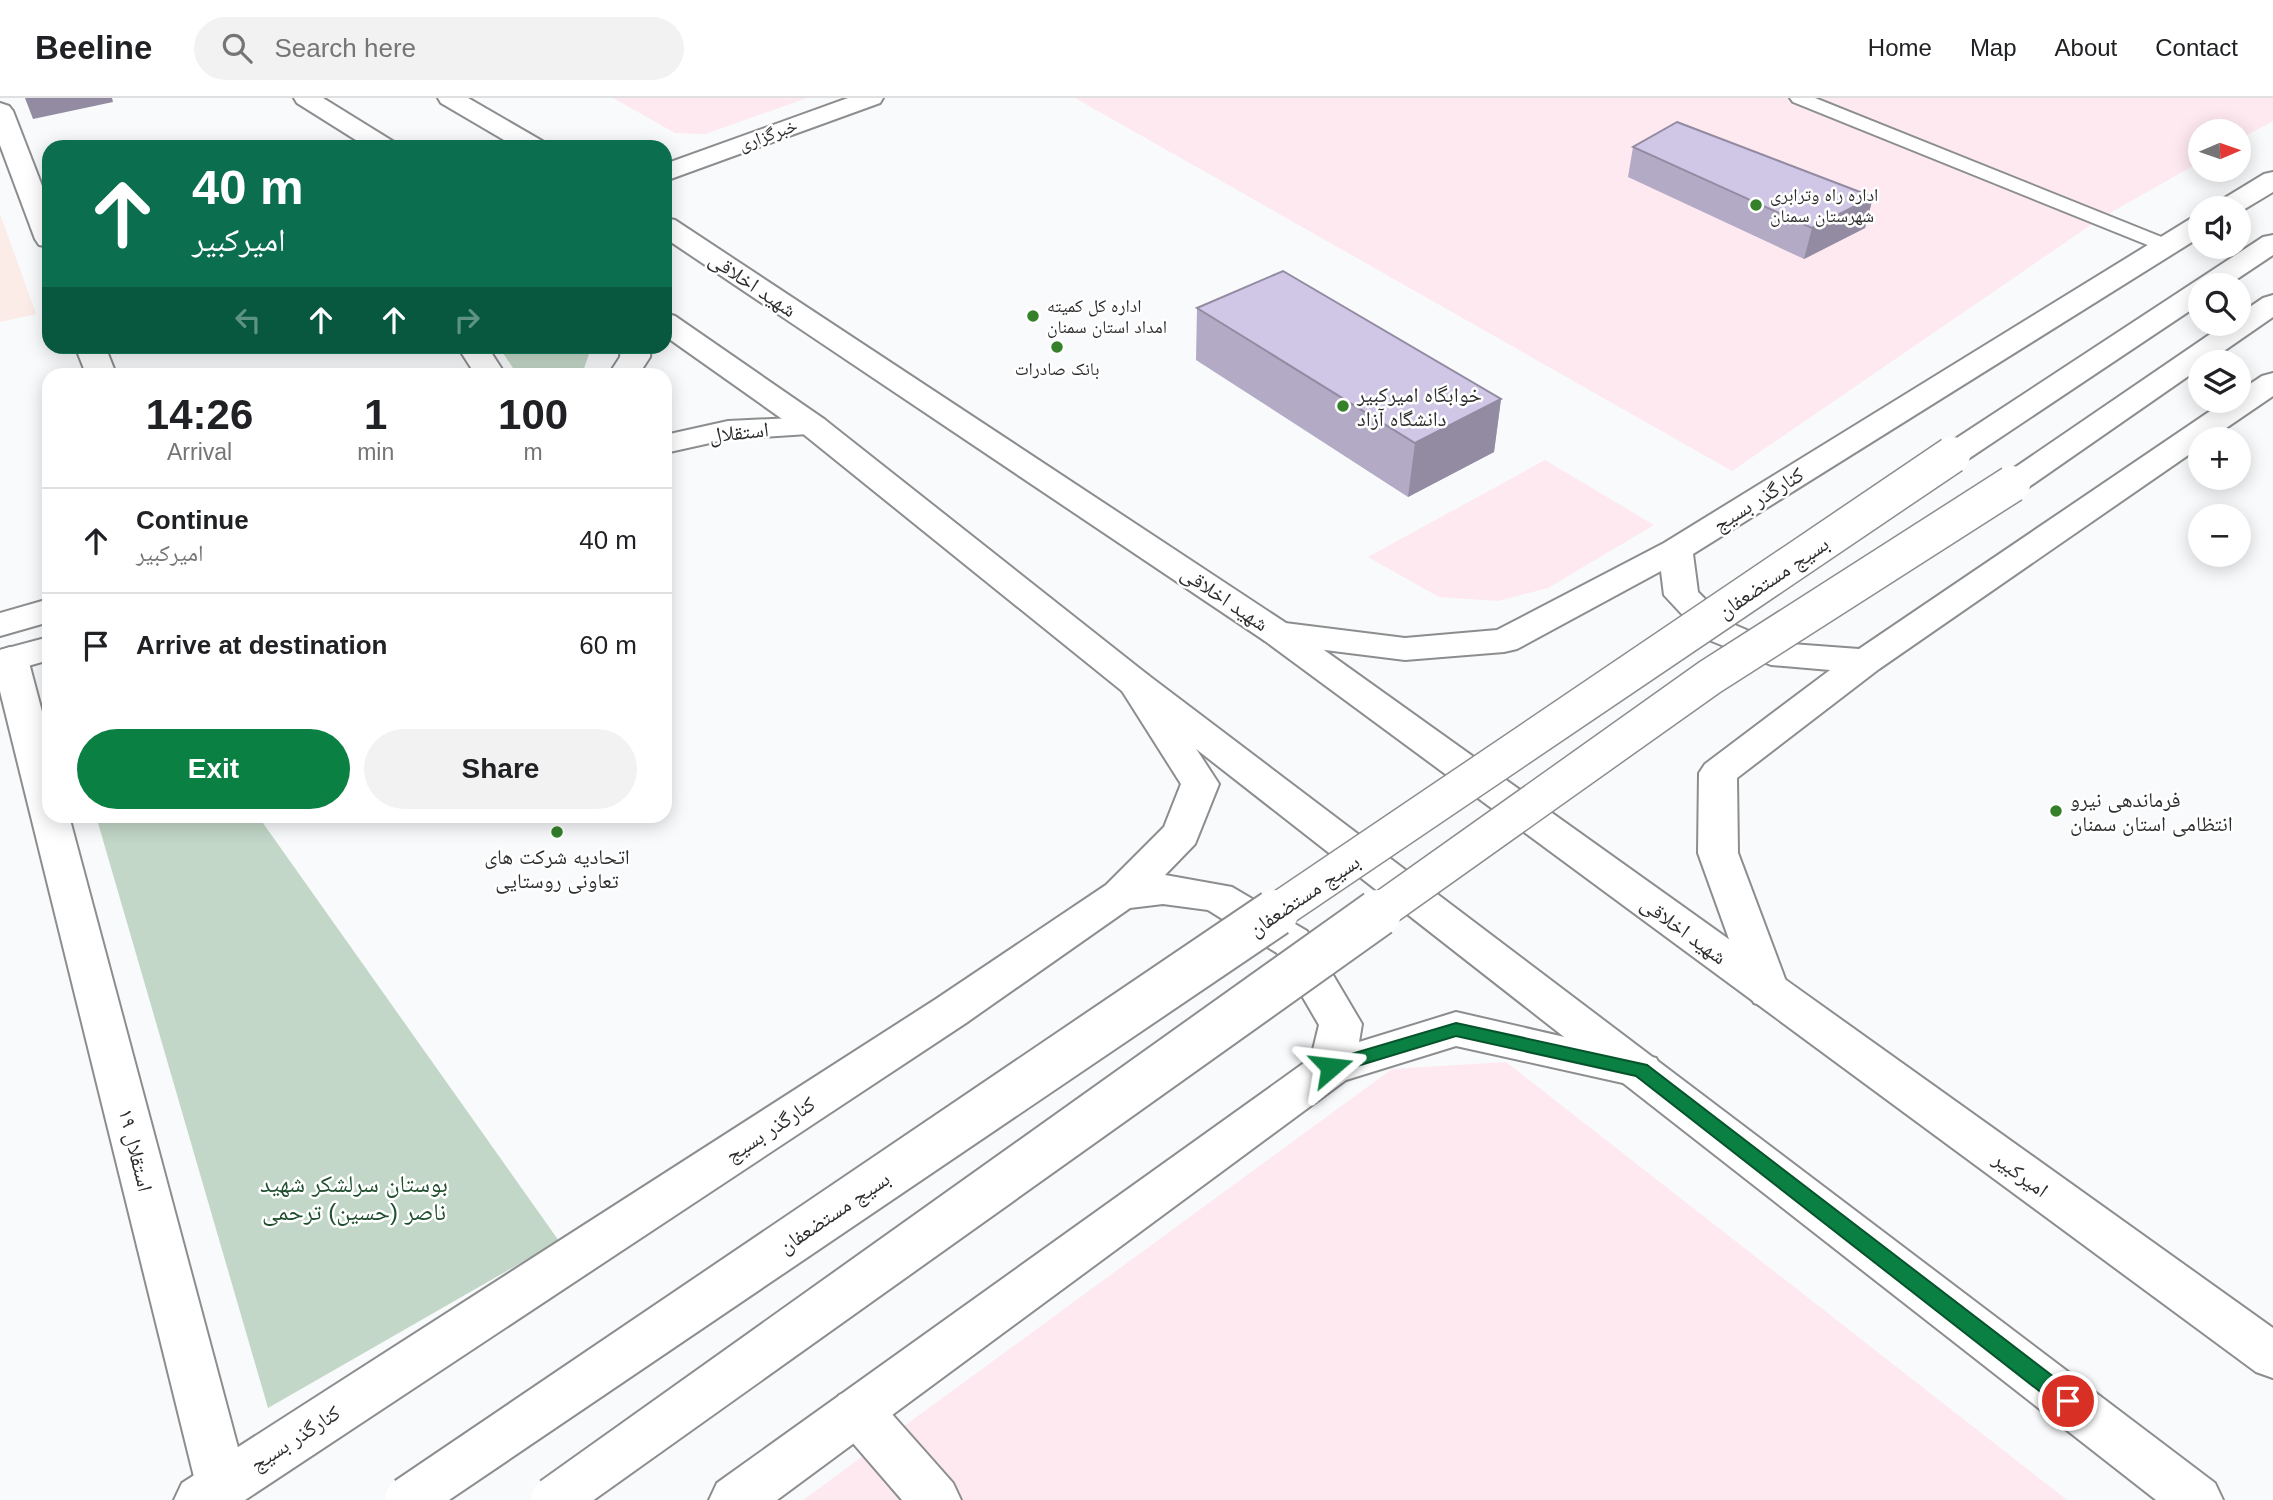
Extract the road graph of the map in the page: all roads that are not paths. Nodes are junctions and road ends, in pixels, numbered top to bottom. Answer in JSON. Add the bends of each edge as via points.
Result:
{"nodes":[{"id":1,"x":306,"y":98,"type":"edge"},
{"id":2,"x":450,"y":98,"type":"edge"},
{"id":3,"x":871,"y":98,"type":"edge"},
{"id":4,"x":1799,"y":98,"type":"edge"},
{"id":5,"x":0,"y":111,"type":"edge"},
{"id":6,"x":374,"y":140,"type":"edge"},
{"id":7,"x":523,"y":140,"type":"edge"},
{"id":8,"x":672,"y":170,"type":"edge"},
{"id":9,"x":2273,"y":180,"type":"edge"},
{"id":10,"x":2247,"y":196,"type":"edge"},
{"id":11,"x":42,"y":221,"type":"edge"},
{"id":12,"x":672,"y":231,"type":"edge"},
{"id":13,"x":2188,"y":233,"type":"edge"},
{"id":14,"x":2273,"y":243,"type":"edge"},
{"id":15,"x":2167,"y":246,"type":"junction"},
{"id":16,"x":2227,"y":273,"type":"edge"},
{"id":17,"x":2188,"y":299,"type":"edge"},
{"id":18,"x":2273,"y":304,"type":"edge"},
{"id":19,"x":672,"y":327,"type":"edge"},
{"id":20,"x":2273,"y":382,"type":"edge"},
{"id":21,"x":2226,"y":416,"type":"junction"},
{"id":22,"x":2273,"y":416,"type":"edge"},
{"id":23,"x":813,"y":426,"type":"junction"},
{"id":24,"x":672,"y":442,"type":"edge"},
{"id":25,"x":1675,"y":550,"type":"junction"},
{"id":26,"x":42,"y":616,"type":"edge"},
{"id":27,"x":1277,"y":632,"type":"junction"},
{"id":28,"x":42,"y":648,"type":"edge"},
{"id":29,"x":3,"y":649,"type":"edge"},
{"id":30,"x":1866,"y":661,"type":"junction"},
{"id":31,"x":1135,"y":683,"type":"junction"},
{"id":32,"x":42,"y":785,"type":"edge"},
{"id":33,"x":52,"y":823,"type":"edge"},
{"id":34,"x":1120,"y":895,"type":"junction"},
{"id":35,"x":1769,"y":992,"type":"junction"},
{"id":36,"x":1331,"y":1067,"type":"junction"},
{"id":37,"x":1641,"y":1070,"type":"junction"},
{"id":38,"x":2273,"y":1356,"type":"edge"},
{"id":39,"x":857,"y":1411,"type":"junction"},
{"id":40,"x":211,"y":1492,"type":"edge"},
{"id":41,"x":408,"y":1500,"type":"edge"},
{"id":42,"x":554,"y":1500,"type":"edge"},
{"id":43,"x":735,"y":1500,"type":"edge"},
{"id":44,"x":935,"y":1500,"type":"edge"},
{"id":45,"x":2197,"y":1500,"type":"edge"}],
"edges":[{"from":1,"to":6,"type":"main road"},
{"from":2,"to":7,"type":"main road"},
{"from":3,"to":8,"type":"main road","name":"خبرگزاری"},
{"from":4,"to":15,"type":"lane"},
{"from":5,"to":11,"type":"main road"},
{"from":9,"to":10,"type":"main road"},
{"from":12,"to":27,"type":"main road","name":"شهید اخلاقی"},
{"from":13,"to":15,"type":"main road","name":"کنارگذر بسیج"},
{"from":14,"to":16,"type":"main road"},
{"from":15,"to":25,"type":"main road","name":"کنارگذر بسیج"},
{"from":17,"to":41,"type":"main road","name":"بسیج مستضعفان","bridge":true},
{"from":18,"to":42,"type":"main road","bridge":true,"via":[[2012,484],[1710,677]]},
{"from":19,"to":23,"type":"main road"},
{"from":20,"to":21,"type":"main road"},
{"from":21,"to":22,"type":"main road"},
{"from":21,"to":30,"type":"main road"},
{"from":23,"to":24,"type":"main road","name":"استقلال","via":[[728,430]]},
{"from":23,"to":31,"type":"main road"},
{"from":25,"to":27,"type":"main road","name":"کنارگذر بسیج","via":[[1504,641],[1405,649]]},
{"from":25,"to":30,"type":"main road","via":[[1681,595],[1716,630],[1771,654]]},
{"from":26,"to":29,"type":"main road"},
{"from":27,"to":35,"type":"main road","name":"شهید اخلاقی"},
{"from":28,"to":29,"type":"main road"},
{"from":29,"to":32,"type":"main road","name":"استقلال ۱۹"},
{"from":30,"to":35,"type":"main road","via":[[1718,773],[1718,853]]},
{"from":31,"to":34,"type":"main road","name":"کنارگذر بسیج","via":[[1200,784],[1181,834]]},
{"from":31,"to":37,"type":"main road"},
{"from":33,"to":40,"type":"main road","name":"استقلال ۱۹"},
{"from":34,"to":36,"type":"main road","via":[[1163,890],[1218,897],[1292,942],[1341,1024]]},
{"from":34,"to":40,"type":"main road","name":"کنارگذر بسیج","via":[[950,1011]]},
{"from":35,"to":38,"type":"main road","name":"امیرکبیر"},
{"from":36,"to":37,"type":"main road","via":[[1456,1030]]},
{"from":36,"to":39,"type":"main road"},
{"from":37,"to":45,"type":"main road"},
{"from":39,"to":43,"type":"main road"},
{"from":39,"to":44,"type":"main road"}]}
